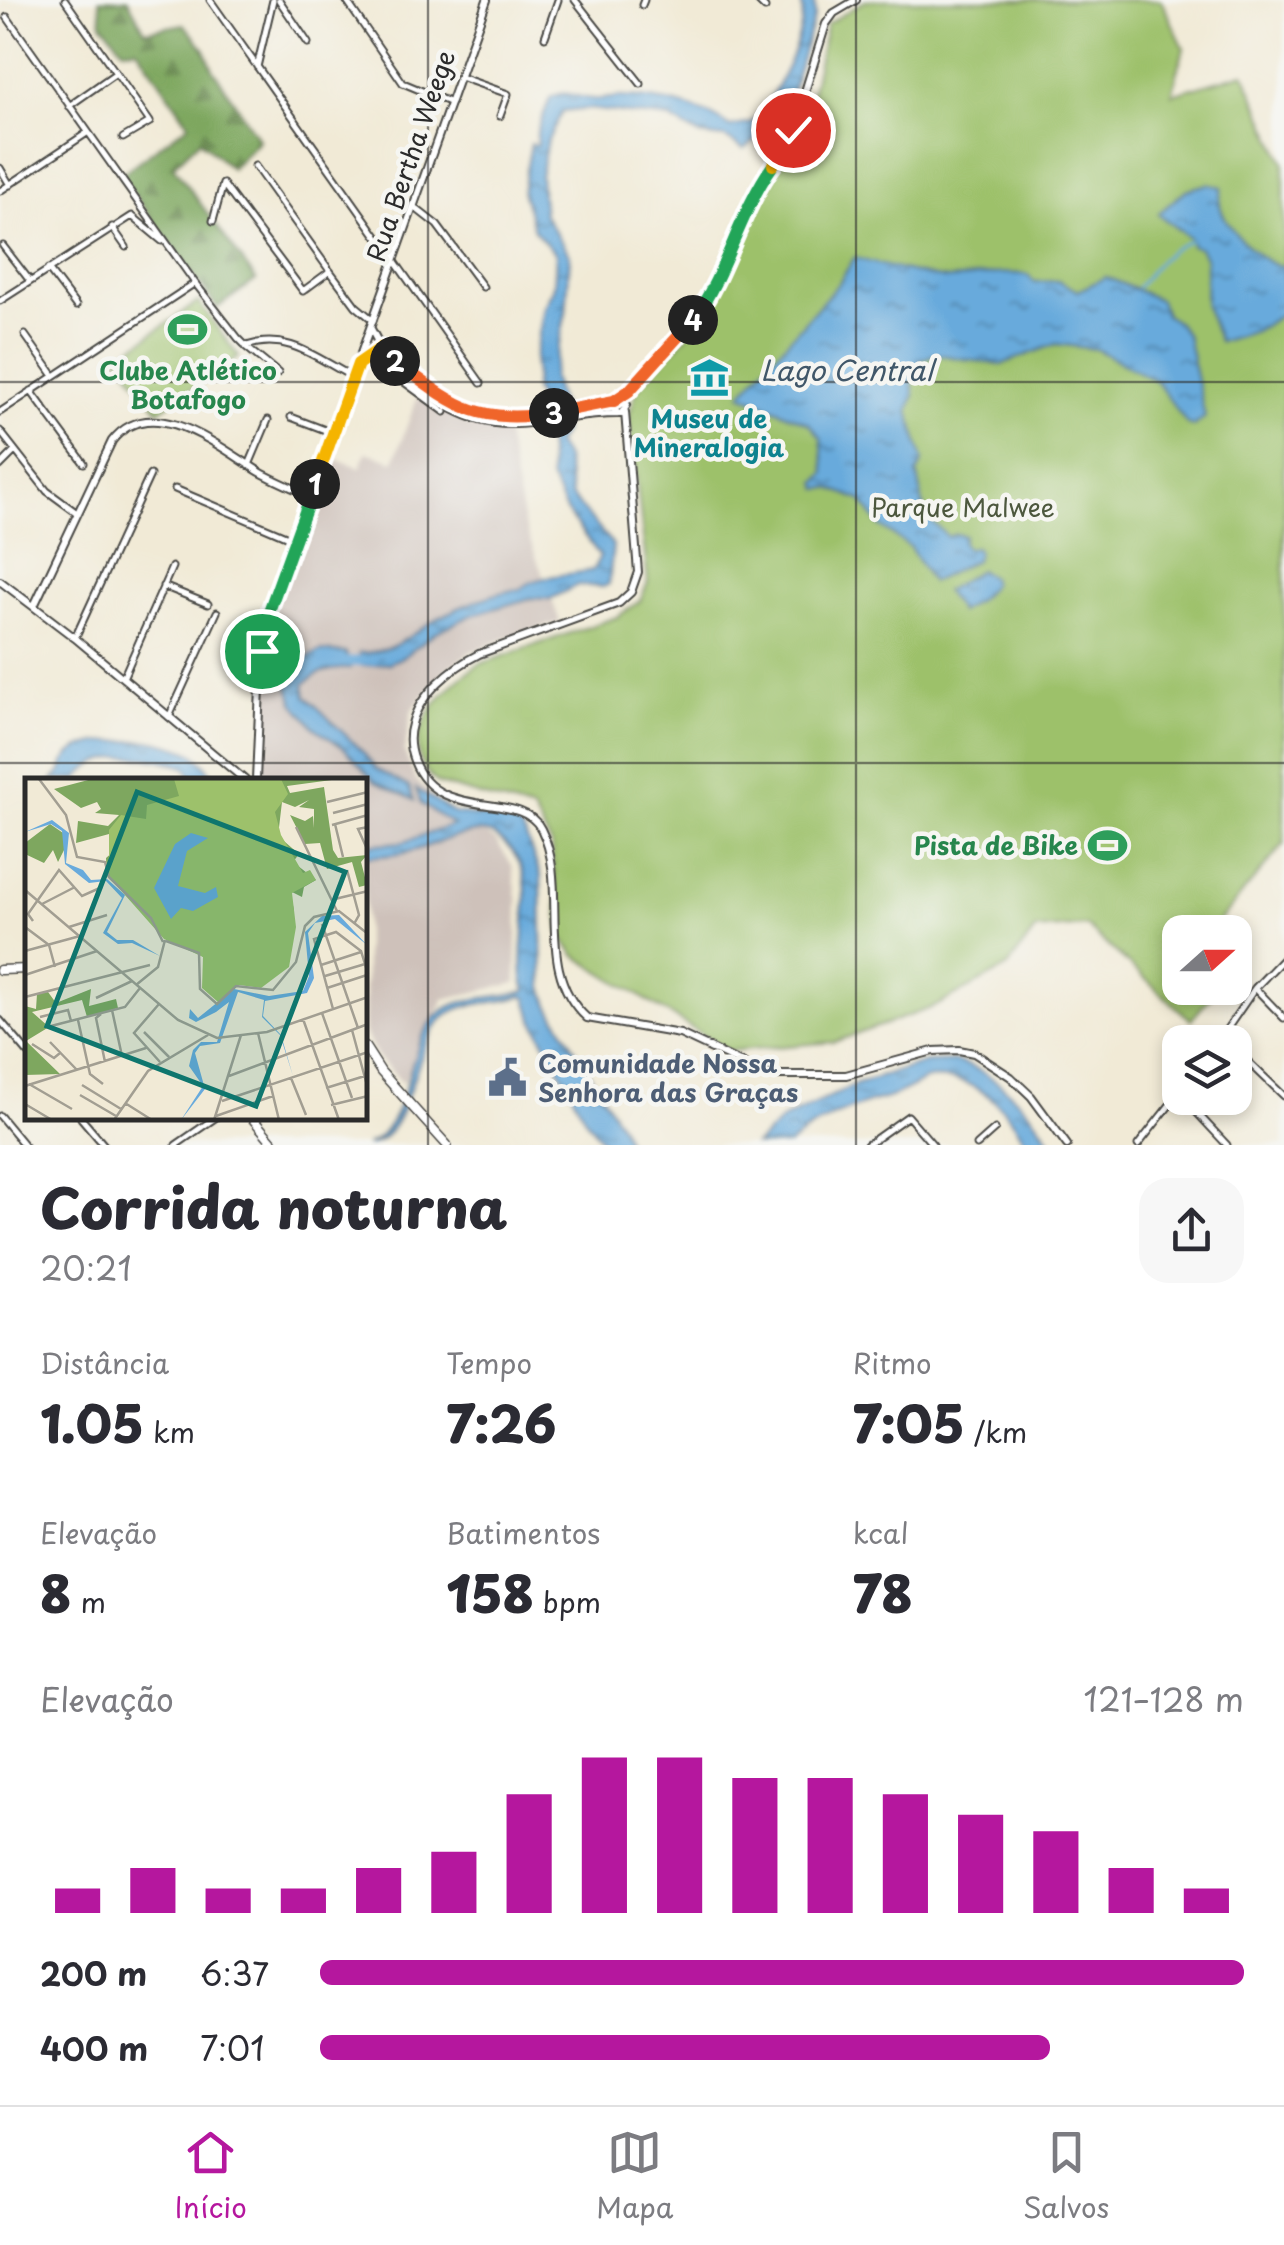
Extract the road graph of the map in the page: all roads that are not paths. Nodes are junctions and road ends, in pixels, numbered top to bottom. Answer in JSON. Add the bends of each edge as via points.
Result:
{"nodes":[{"id":1,"x":65,"y":0,"type":"edge"},
{"id":2,"x":210,"y":0,"type":"edge"},
{"id":3,"x":276,"y":0,"type":"edge"},
{"id":4,"x":346,"y":0,"type":"edge"},
{"id":5,"x":487,"y":0,"type":"edge"},
{"id":6,"x":558,"y":0,"type":"edge"},
{"id":7,"x":575,"y":0,"type":"edge"},
{"id":8,"x":757,"y":0,"type":"edge"},
{"id":9,"x":856,"y":0,"type":"edge"},
{"id":10,"x":765,"y":8,"type":"dead end"},
{"id":11,"x":6,"y":17,"type":"dead end"},
{"id":12,"x":545,"y":37,"type":"dead end"},
{"id":13,"x":308,"y":43,"type":"dead end"},
{"id":14,"x":257,"y":67,"type":"junction"},
{"id":15,"x":116,"y":73,"type":"junction"},
{"id":16,"x":460,"y":77,"type":"junction"},
{"id":17,"x":640,"y":84,"type":"dead end"},
{"id":18,"x":451,"y":104,"type":"junction"},
{"id":19,"x":69,"y":106,"type":"junction"},
{"id":20,"x":500,"y":116,"type":"dead end"},
{"id":21,"x":87,"y":132,"type":"junction"},
{"id":22,"x":123,"y":138,"type":"dead end"},
{"id":23,"x":255,"y":166,"type":"dead end"},
{"id":24,"x":0,"y":168,"type":"edge"},
{"id":25,"x":10,"y":185,"type":"junction"},
{"id":26,"x":0,"y":191,"type":"edge"},
{"id":27,"x":414,"y":207,"type":"junction"},
{"id":28,"x":213,"y":221,"type":"dead end"},
{"id":29,"x":112,"y":227,"type":"junction"},
{"id":30,"x":3,"y":246,"type":"dead end"},
{"id":31,"x":126,"y":247,"type":"dead end"},
{"id":32,"x":169,"y":247,"type":"junction"},
{"id":33,"x":394,"y":262,"type":"junction"},
{"id":34,"x":48,"y":269,"type":"junction"},
{"id":35,"x":330,"y":271,"type":"junction"},
{"id":36,"x":30,"y":281,"type":"junction"},
{"id":37,"x":195,"y":283,"type":"junction"},
{"id":38,"x":484,"y":287,"type":"dead end"},
{"id":39,"x":0,"y":301,"type":"edge"},
{"id":40,"x":76,"y":306,"type":"dead end"},
{"id":41,"x":372,"y":323,"type":"junction"},
{"id":42,"x":25,"y":336,"type":"dead end"},
{"id":43,"x":370,"y":339,"type":"junction"},
{"id":44,"x":246,"y":346,"type":"junction"},
{"id":45,"x":381,"y":348,"type":"junction"},
{"id":46,"x":362,"y":349,"type":"junction"},
{"id":47,"x":372,"y":356,"type":"junction"},
{"id":48,"x":358,"y":364,"type":"junction"},
{"id":49,"x":278,"y":373,"type":"dead end"},
{"id":50,"x":54,"y":376,"type":"junction"},
{"id":51,"x":353,"y":377,"type":"junction"},
{"id":52,"x":482,"y":383,"type":"dead end"},
{"id":53,"x":629,"y":391,"type":"junction"},
{"id":54,"x":31,"y":392,"type":"junction"},
{"id":55,"x":616,"y":400,"type":"junction"},
{"id":56,"x":0,"y":412,"type":"edge"},
{"id":57,"x":445,"y":412,"type":"dead end"},
{"id":58,"x":622,"y":412,"type":"junction"},
{"id":59,"x":575,"y":413,"type":"junction"},
{"id":60,"x":292,"y":417,"type":"dead end"},
{"id":61,"x":539,"y":418,"type":"junction"},
{"id":62,"x":268,"y":420,"type":"dead end"},
{"id":63,"x":0,"y":431,"type":"edge"},
{"id":64,"x":333,"y":433,"type":"junction"},
{"id":65,"x":16,"y":451,"type":"junction"},
{"id":66,"x":84,"y":464,"type":"dead end"},
{"id":67,"x":249,"y":465,"type":"junction"},
{"id":68,"x":0,"y":466,"type":"edge"},
{"id":69,"x":150,"y":476,"type":"dead end"},
{"id":70,"x":175,"y":489,"type":"dead end"},
{"id":71,"x":310,"y":496,"type":"junction"},
{"id":72,"x":77,"y":513,"type":"junction"},
{"id":73,"x":294,"y":540,"type":"junction"},
{"id":74,"x":172,"y":567,"type":"dead end"},
{"id":75,"x":0,"y":580,"type":"edge"},
{"id":76,"x":164,"y":586,"type":"junction"},
{"id":77,"x":208,"y":604,"type":"dead end"},
{"id":78,"x":34,"y":606,"type":"junction"},
{"id":79,"x":216,"y":612,"type":"dead end"},
{"id":80,"x":75,"y":638,"type":"junction"},
{"id":81,"x":123,"y":678,"type":"junction"},
{"id":82,"x":169,"y":717,"type":"junction"},
{"id":83,"x":257,"y":768,"type":"junction"},
{"id":84,"x":242,"y":778,"type":"edge"},
{"id":85,"x":244,"y":778,"type":"edge"},
{"id":86,"x":256,"y":778,"type":"edge"},
{"id":87,"x":1284,"y":958,"type":"edge"},
{"id":88,"x":25,"y":969,"type":"edge"},
{"id":89,"x":0,"y":970,"type":"edge"},
{"id":90,"x":1255,"y":988,"type":"junction"},
{"id":91,"x":1284,"y":1018,"type":"edge"},
{"id":92,"x":0,"y":1020,"type":"edge"},
{"id":93,"x":1230,"y":1025,"type":"edge"},
{"id":94,"x":25,"y":1049,"type":"edge"},
{"id":95,"x":368,"y":1050,"type":"edge"},
{"id":96,"x":1252,"y":1065,"type":"edge"},
{"id":97,"x":1284,"y":1096,"type":"edge"},
{"id":98,"x":1164,"y":1115,"type":"edge"},
{"id":99,"x":1199,"y":1115,"type":"edge"},
{"id":100,"x":0,"y":1116,"type":"edge"},
{"id":101,"x":83,"y":1120,"type":"edge"},
{"id":102,"x":212,"y":1120,"type":"edge"},
{"id":103,"x":254,"y":1120,"type":"edge"},
{"id":104,"x":996,"y":1129,"type":"dead end"},
{"id":105,"x":1140,"y":1144,"type":"edge"},
{"id":106,"x":24,"y":1145,"type":"edge"},
{"id":107,"x":104,"y":1145,"type":"edge"},
{"id":108,"x":176,"y":1145,"type":"edge"},
{"id":109,"x":275,"y":1145,"type":"edge"},
{"id":110,"x":447,"y":1145,"type":"edge"},
{"id":111,"x":867,"y":1145,"type":"edge"},
{"id":112,"x":934,"y":1145,"type":"edge"},
{"id":113,"x":977,"y":1145,"type":"edge"},
{"id":114,"x":1067,"y":1145,"type":"edge"},
{"id":115,"x":1227,"y":1145,"type":"edge"}],
"edges":[{"from":1,"to":15,"type":"street"},
{"from":2,"to":14,"type":"street"},
{"from":3,"to":13,"type":"street"},
{"from":3,"to":14,"type":"street"},
{"from":4,"to":18,"type":"street","via":[[403,83]]},
{"from":5,"to":16,"type":"main road","name":"Rua Bertha Weege"},
{"from":6,"to":12,"type":"street"},
{"from":7,"to":17,"type":"street"},
{"from":8,"to":10,"type":"street"},
{"from":9,"to":53,"type":"main road","via":[[826,24],[793,130],[753,193],[707,299]]},
{"from":11,"to":19,"type":"street"},
{"from":14,"to":33,"type":"street"},
{"from":15,"to":19,"type":"street"},
{"from":15,"to":22,"type":"street","via":[[150,122]]},
{"from":16,"to":18,"type":"main road","name":"Rua Bertha Weege"},
{"from":16,"to":20,"type":"street","via":[[508,94]]},
{"from":18,"to":27,"type":"main road","name":"Rua Bertha Weege"},
{"from":19,"to":21,"type":"street"},
{"from":21,"to":25,"type":"street"},
{"from":21,"to":32,"type":"street"},
{"from":23,"to":35,"type":"street"},
{"from":24,"to":25,"type":"street"},
{"from":25,"to":26,"type":"street"},
{"from":27,"to":33,"type":"main road","name":"Rua Bertha Weege"},
{"from":27,"to":38,"type":"street","via":[[437,224]]},
{"from":28,"to":35,"type":"street","via":[[223,184],[303,291]]},
{"from":29,"to":31,"type":"street"},
{"from":29,"to":32,"type":"street","via":[[137,217]]},
{"from":29,"to":34,"type":"street"},
{"from":30,"to":36,"type":"street"},
{"from":32,"to":37,"type":"street"},
{"from":33,"to":41,"type":"main road","name":"Rua Bertha Weege"},
{"from":33,"to":52,"type":"street"},
{"from":34,"to":36,"type":"street"},
{"from":34,"to":40,"type":"street"},
{"from":35,"to":41,"type":"street"},
{"from":36,"to":39,"type":"street"},
{"from":37,"to":44,"type":"street"},
{"from":37,"to":50,"type":"street"},
{"from":41,"to":43,"type":"main road","name":"Rua Bertha Weege"},
{"from":42,"to":50,"type":"street"},
{"from":43,"to":45,"type":"main road"},
{"from":43,"to":46,"type":"main road","name":"Rua Bertha Weege"},
{"from":44,"to":49,"type":"street"},
{"from":44,"to":51,"type":"street","via":[[282,341]]},
{"from":45,"to":47,"type":"main road"},
{"from":45,"to":61,"type":"main road","via":[[472,412]]},
{"from":46,"to":47,"type":"main road"},
{"from":46,"to":48,"type":"main road","name":"Rua Bertha Weege"},
{"from":47,"to":48,"type":"main road"},
{"from":47,"to":57,"type":"street"},
{"from":47,"to":61,"type":"main road","via":[[473,419],[510,424]]},
{"from":48,"to":51,"type":"main road","name":"Rua Bertha Weege"},
{"from":50,"to":54,"type":"street"},
{"from":51,"to":64,"type":"main road","name":"Rua Bertha Weege"},
{"from":53,"to":55,"type":"main road"},
{"from":53,"to":58,"type":"main road"},
{"from":54,"to":56,"type":"street"},
{"from":54,"to":66,"type":"street"},
{"from":55,"to":58,"type":"main road","via":[[624,401]]},
{"from":55,"to":58,"type":"main road","via":[[612,408]]},
{"from":55,"to":59,"type":"main road"},
{"from":58,"to":59,"type":"main road"},
{"from":58,"to":114,"type":"main road","via":[[638,572],[631,592],[619,603],[461,664],[413,718],[408,745],[418,771],[452,798],[521,812],[540,827],[553,870],[557,963],[587,1018],[680,1034],[767,1075],[846,1075],[932,1050],[974,1053],[1021,1086]]},
{"from":59,"to":61,"type":"main road"},
{"from":60,"to":64,"type":"street"},
{"from":62,"to":67,"type":"street"},
{"from":63,"to":65,"type":"street"},
{"from":64,"to":71,"type":"main road","name":"Rua Bertha Weege"},
{"from":65,"to":68,"type":"street"},
{"from":65,"to":72,"type":"street","via":[[47,491]]},
{"from":67,"to":71,"type":"main road"},
{"from":67,"to":72,"type":"main road","via":[[186,429],[147,420],[112,441]]},
{"from":69,"to":80,"type":"street"},
{"from":70,"to":73,"type":"street"},
{"from":71,"to":73,"type":"main road","name":"Rua Bertha Weege"},
{"from":72,"to":78,"type":"main road"},
{"from":73,"to":83,"type":"main road","name":"Rua Bertha Weege","via":[[263,634]]},
{"from":74,"to":76,"type":"street"},
{"from":75,"to":78,"type":"main road"},
{"from":76,"to":77,"type":"street"},
{"from":76,"to":81,"type":"street"},
{"from":78,"to":80,"type":"main road"},
{"from":79,"to":82,"type":"street"},
{"from":80,"to":81,"type":"main road"},
{"from":81,"to":82,"type":"main road"},
{"from":82,"to":84,"type":"main road"},
{"from":83,"to":85,"type":"main road"},
{"from":83,"to":86,"type":"main road","name":"Rua Bertha Weege"},
{"from":87,"to":90,"type":"street"},
{"from":88,"to":89,"type":"main road"},
{"from":90,"to":91,"type":"street"},
{"from":90,"to":93,"type":"street"},
{"from":92,"to":94,"type":"street"},
{"from":95,"to":110,"type":"main road"},
{"from":96,"to":97,"type":"street"},
{"from":98,"to":105,"type":"street"},
{"from":99,"to":115,"type":"street"},
{"from":100,"to":106,"type":"street"},
{"from":101,"to":107,"type":"street"},
{"from":102,"to":108,"type":"street"},
{"from":103,"to":109,"type":"main road"},
{"from":104,"to":113,"type":"street"},
{"from":111,"to":112,"type":"street","via":[[908,1116]]}]}
